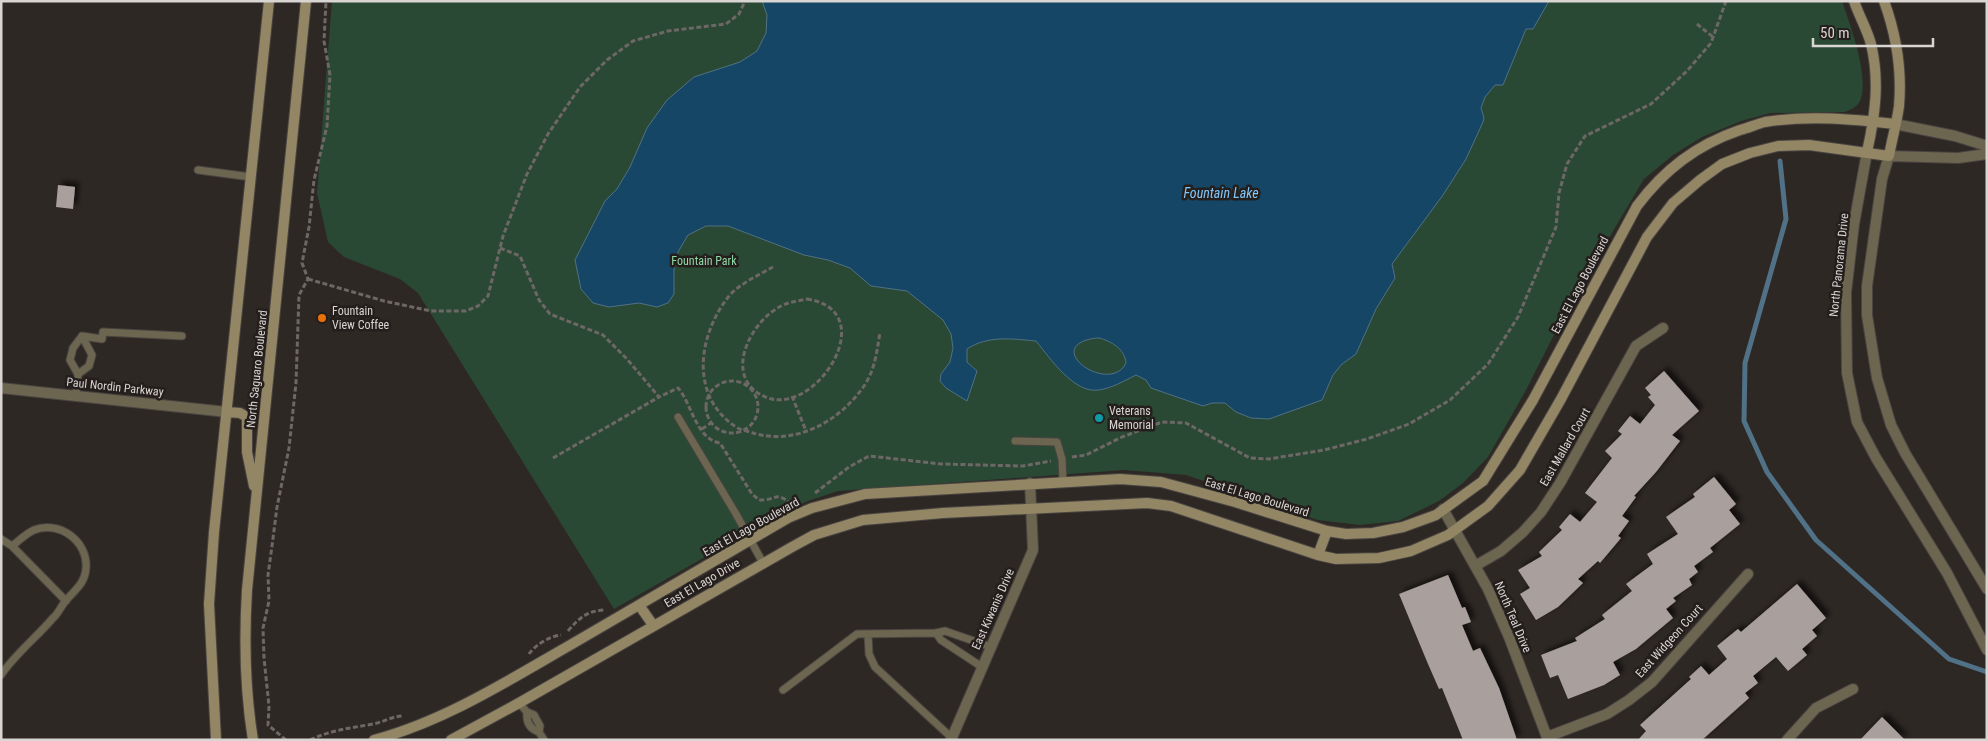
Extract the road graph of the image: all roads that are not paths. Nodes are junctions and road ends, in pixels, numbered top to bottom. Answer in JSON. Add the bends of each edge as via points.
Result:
{"nodes":[{"id":1,"x":269,"y":1,"type":"edge"},
{"id":2,"x":306,"y":1,"type":"edge"},
{"id":3,"x":1854,"y":1,"type":"edge"},
{"id":4,"x":1884,"y":1,"type":"edge"},
{"id":5,"x":1873,"y":121,"type":"junction"},
{"id":6,"x":1895,"y":124,"type":"junction"},
{"id":7,"x":1987,"y":146,"type":"edge"},
{"id":8,"x":1867,"y":152,"type":"junction"},
{"id":9,"x":1987,"y":154,"type":"edge"},
{"id":10,"x":1889,"y":156,"type":"junction"},
{"id":11,"x":198,"y":170,"type":"dead end"},
{"id":12,"x":252,"y":177,"type":"junction"},
{"id":13,"x":1663,"y":328,"type":"dead end"},
{"id":14,"x":82,"y":336,"type":"junction"},
{"id":15,"x":182,"y":336,"type":"dead end"},
{"id":16,"x":78,"y":374,"type":"junction"},
{"id":17,"x":1,"y":388,"type":"edge"},
{"id":18,"x":76,"y":396,"type":"junction"},
{"id":19,"x":227,"y":412,"type":"junction"},
{"id":20,"x":678,"y":418,"type":"dead end"},
{"id":21,"x":1015,"y":441,"type":"dead end"},
{"id":22,"x":1063,"y":482,"type":"junction"},
{"id":23,"x":1030,"y":483,"type":"junction"},
{"id":24,"x":256,"y":494,"type":"junction"},
{"id":25,"x":1031,"y":508,"type":"junction"},
{"id":26,"x":1443,"y":510,"type":"junction"},
{"id":27,"x":1456,"y":530,"type":"junction"},
{"id":28,"x":1327,"y":531,"type":"junction"},
{"id":29,"x":1,"y":539,"type":"edge"},
{"id":30,"x":750,"y":540,"type":"junction"},
{"id":31,"x":12,"y":546,"type":"junction"},
{"id":32,"x":1318,"y":555,"type":"junction"},
{"id":33,"x":763,"y":563,"type":"junction"},
{"id":34,"x":1475,"y":566,"type":"junction"},
{"id":35,"x":1748,"y":574,"type":"dead end"},
{"id":36,"x":1987,"y":589,"type":"edge"},
{"id":37,"x":66,"y":600,"type":"junction"},
{"id":38,"x":639,"y":605,"type":"junction"},
{"id":39,"x":653,"y":625,"type":"junction"},
{"id":40,"x":936,"y":633,"type":"junction"},
{"id":41,"x":868,"y":634,"type":"junction"},
{"id":42,"x":991,"y":647,"type":"junction"},
{"id":43,"x":1987,"y":650,"type":"edge"},
{"id":44,"x":982,"y":667,"type":"junction"},
{"id":45,"x":1,"y":675,"type":"edge"},
{"id":46,"x":1853,"y":689,"type":"dead end"},
{"id":47,"x":783,"y":690,"type":"dead end"},
{"id":48,"x":519,"y":703,"type":"junction"},
{"id":49,"x":1547,"y":738,"type":"edge"},
{"id":50,"x":951,"y":739,"type":"edge"},
{"id":51,"x":216,"y":740,"type":"edge"},
{"id":52,"x":253,"y":740,"type":"edge"},
{"id":53,"x":374,"y":740,"type":"edge"},
{"id":54,"x":451,"y":740,"type":"edge"},
{"id":55,"x":544,"y":740,"type":"edge"},
{"id":56,"x":1787,"y":740,"type":"edge"}],
"edges":[{"from":1,"to":12,"type":"street","name":"North Saguaro Boulevard"},
{"from":2,"to":24,"type":"street","name":"North Saguaro Boulevard"},
{"from":3,"to":5,"type":"street","name":"North Panorama Drive","via":[[1873,55],[1876,102]]},
{"from":4,"to":6,"type":"street","via":[[1894,35],[1900,80]]},
{"from":5,"to":6,"type":"street","name":"East El Lago Boulevard"},
{"from":5,"to":8,"type":"street","name":"North Panorama Drive"},
{"from":5,"to":26,"type":"street","name":"East El Lago Boulevard","via":[[1804,118],[1763,122],[1721,137],[1693,152],[1653,185],[1632,213],[1533,400],[1483,481]]},
{"from":6,"to":7,"type":"street","name":"East El Lago Boulevard"},
{"from":6,"to":10,"type":"street"},
{"from":8,"to":10,"type":"street"},
{"from":8,"to":27,"type":"street","via":[[1809,145],[1778,146],[1750,153],[1722,164],[1673,203],[1647,237],[1520,470],[1488,506]]},
{"from":8,"to":43,"type":"street","name":"North Panorama Drive","via":[[1846,293],[1847,373],[1857,422],[1947,573]]},
{"from":9,"to":10,"type":"street","via":[[1958,158]]},
{"from":10,"to":36,"type":"street","via":[[1882,179],[1867,286],[1867,315],[1877,378],[1891,425],[1904,453]]},
{"from":11,"to":12,"type":"lane"},
{"from":12,"to":19,"type":"street","name":"North Saguaro Boulevard"},
{"from":13,"to":34,"type":"street","name":"East Mallard Court","via":[[1636,346],[1541,512],[1501,551]]},
{"from":14,"to":15,"type":"lane","via":[[102,339],[103,332]]},
{"from":14,"to":16,"type":"lane","via":[[73,348],[70,360]]},
{"from":14,"to":16,"type":"lane","via":[[92,355],[89,366]]},
{"from":16,"to":18,"type":"lane"},
{"from":17,"to":18,"type":"street","name":"Paul Nordin Parkway"},
{"from":18,"to":19,"type":"street","name":"Paul Nordin Parkway"},
{"from":19,"to":24,"type":"street","via":[[240,413],[247,418],[247,452]]},
{"from":19,"to":51,"type":"street","name":"North Saguaro Boulevard","via":[[209,604]]},
{"from":20,"to":30,"type":"lane"},
{"from":21,"to":22,"type":"lane","via":[[1057,442]]},
{"from":22,"to":23,"type":"street","name":"East El Lago Boulevard"},
{"from":22,"to":28,"type":"street","name":"East El Lago Boulevard","via":[[1120,479],[1161,482]]},
{"from":23,"to":25,"type":"street","name":"East Kiwanis Drive"},
{"from":23,"to":30,"type":"street","name":"East El Lago Boulevard","via":[[865,494],[812,508]]},
{"from":24,"to":52,"type":"street","name":"North Saguaro Boulevard","via":[[245,622],[249,720]]},
{"from":25,"to":32,"type":"street","via":[[1125,503],[1171,506]]},
{"from":25,"to":33,"type":"street","via":[[862,520],[814,535]]},
{"from":25,"to":42,"type":"street","name":"East Kiwanis Drive","via":[[1033,550]]},
{"from":26,"to":27,"type":"street","name":"North Teal Drive"},
{"from":26,"to":28,"type":"street","name":"East El Lago Boulevard","via":[[1403,527],[1373,533]]},
{"from":27,"to":32,"type":"street","via":[[1411,551],[1379,558],[1336,559]]},
{"from":27,"to":34,"type":"street","name":"North Teal Drive"},
{"from":28,"to":32,"type":"street"},
{"from":29,"to":31,"type":"lane"},
{"from":30,"to":33,"type":"lane"},
{"from":30,"to":38,"type":"street","name":"East El Lago Boulevard"},
{"from":31,"to":37,"type":"lane"},
{"from":31,"to":37,"type":"lane","via":[[33,530],[45,528],[70,534],[80,544],[85,556],[83,582]]},
{"from":33,"to":39,"type":"street","name":"East El Lago Drive"},
{"from":34,"to":49,"type":"street","name":"North Teal Drive","via":[[1509,637]]},
{"from":35,"to":49,"type":"street","name":"East Widgeon Court","via":[[1652,682],[1607,714]]},
{"from":37,"to":45,"type":"lane"},
{"from":38,"to":39,"type":"street"},
{"from":38,"to":53,"type":"street","name":"East El Lago Boulevard","via":[[457,707],[396,734]]},
{"from":39,"to":48,"type":"street"},
{"from":40,"to":41,"type":"lane"},
{"from":40,"to":42,"type":"lane","via":[[945,631]]},
{"from":40,"to":44,"type":"lane","via":[[941,640]]},
{"from":41,"to":47,"type":"lane","via":[[857,634],[844,642]]},
{"from":41,"to":50,"type":"lane","via":[[869,654],[875,666]]},
{"from":42,"to":44,"type":"street","name":"East Kiwanis Drive"},
{"from":44,"to":50,"type":"street","name":"East Kiwanis Drive"},
{"from":46,"to":56,"type":"street","via":[[1816,708]]},
{"from":48,"to":54,"type":"street"},
{"from":48,"to":55,"type":"lane","via":[[527,712],[527,720],[533,730],[539,732]]}]}
